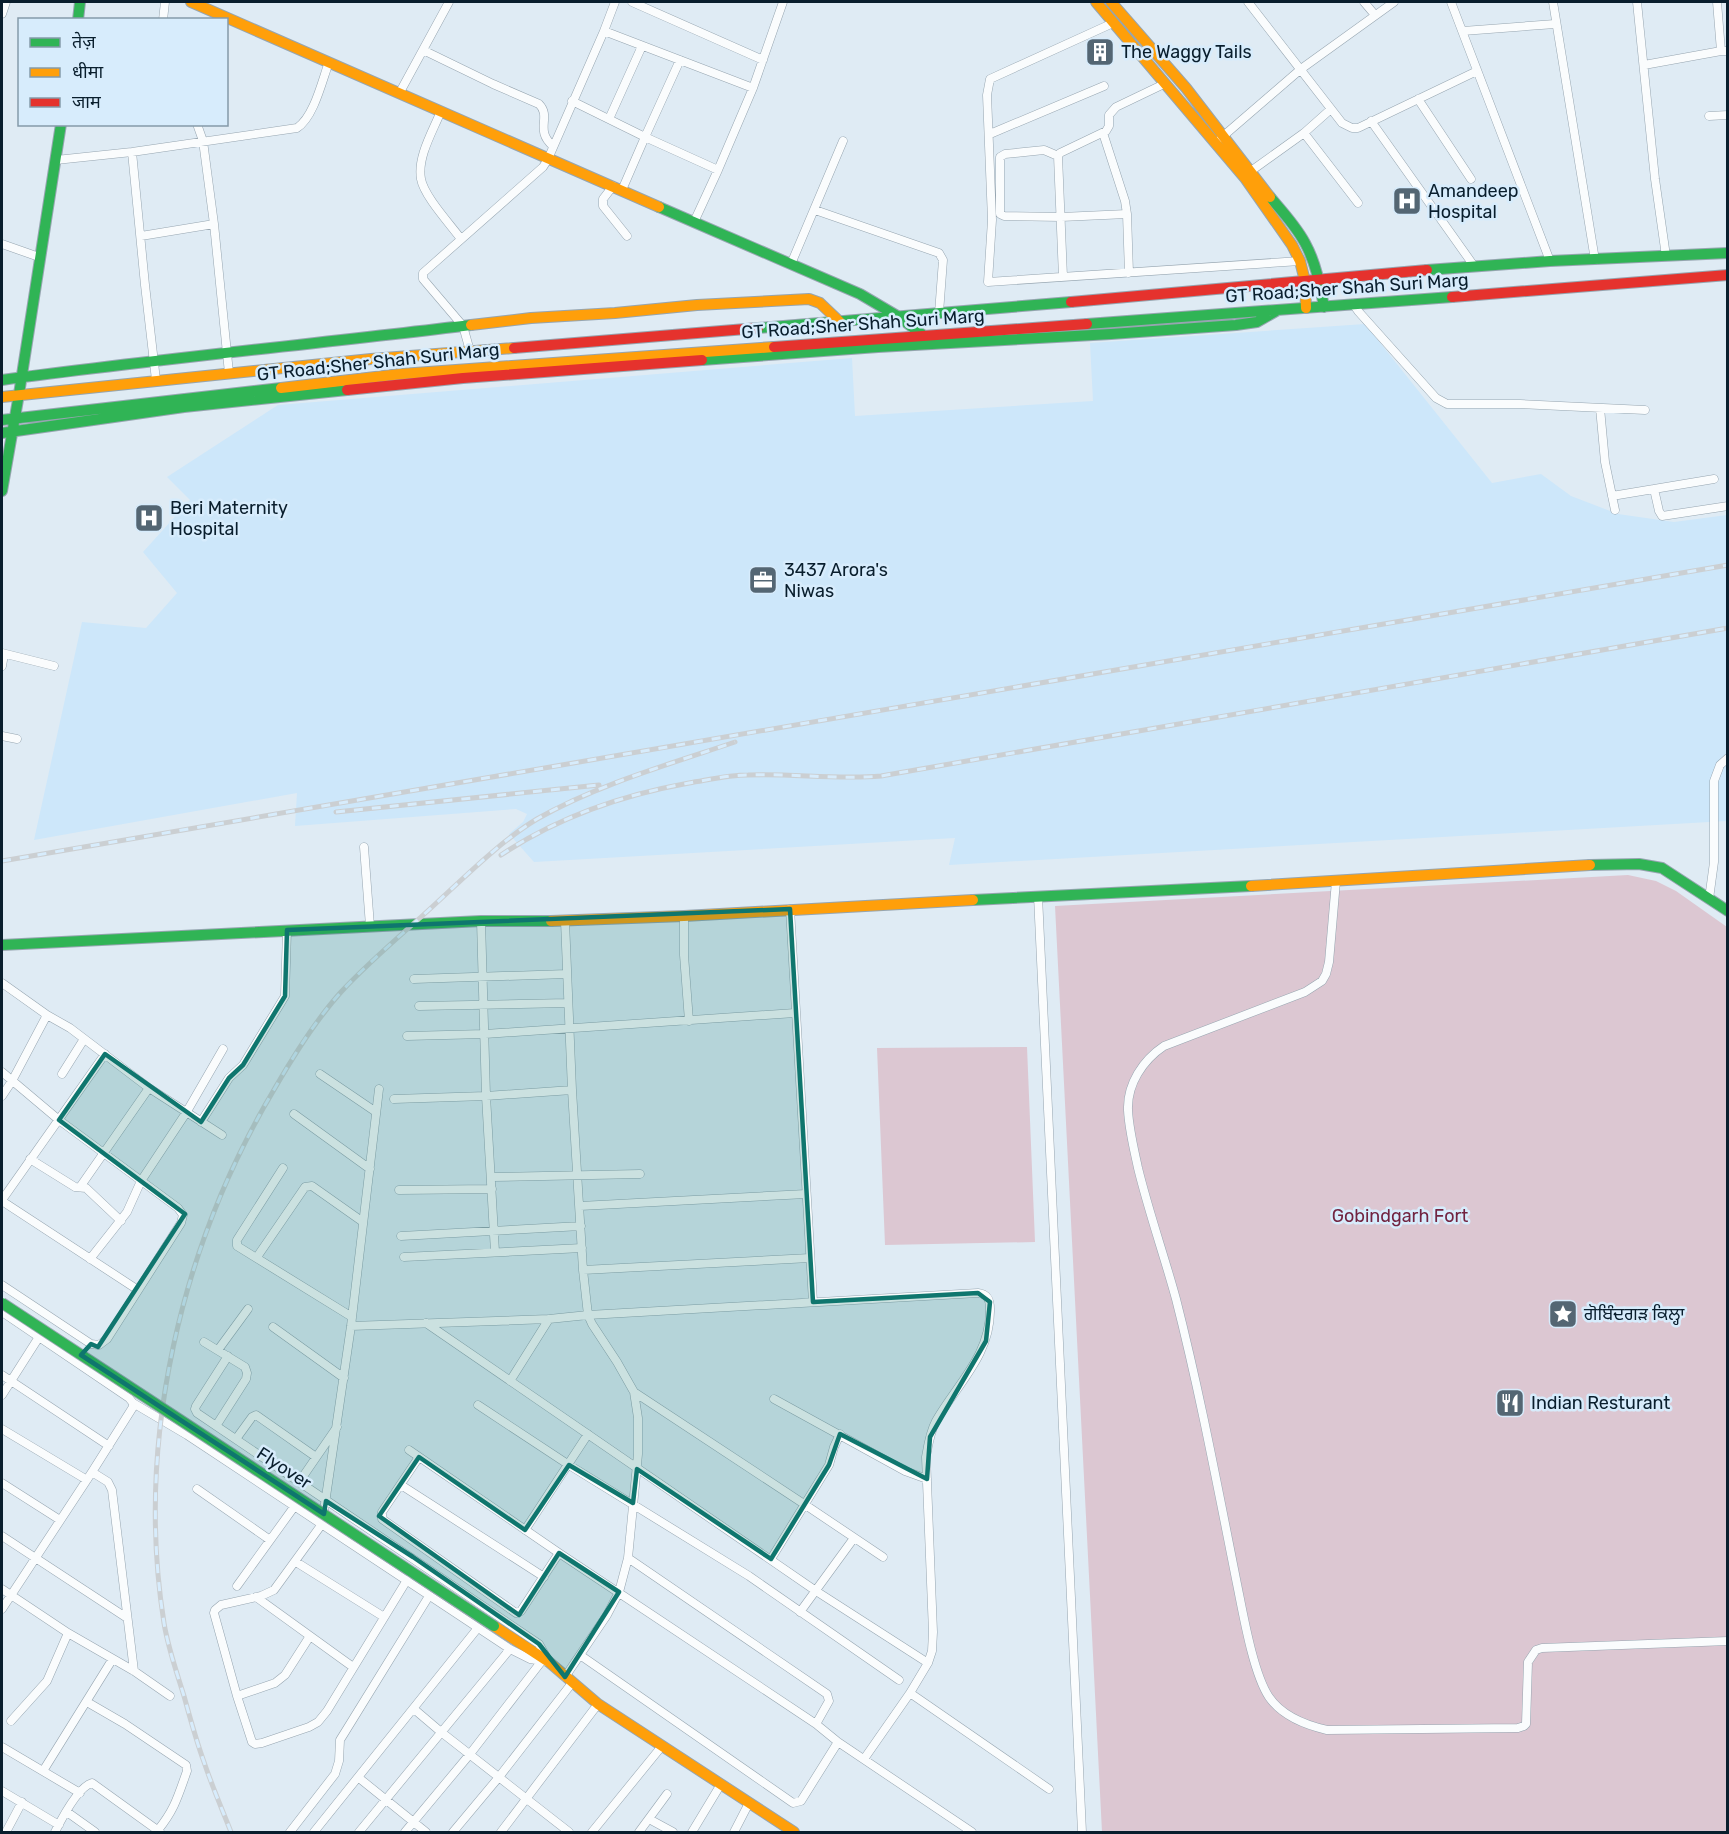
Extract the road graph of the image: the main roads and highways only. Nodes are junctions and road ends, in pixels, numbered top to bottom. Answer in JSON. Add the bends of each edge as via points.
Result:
{"nodes":[{"id":1,"x":80,"y":2,"type":"edge"},
{"id":2,"x":191,"y":2,"type":"edge"},
{"id":3,"x":1096,"y":2,"type":"edge"},
{"id":4,"x":1111,"y":2,"type":"edge"},
{"id":5,"x":78,"y":18,"type":"edge"},
{"id":6,"x":228,"y":18,"type":"edge"},
{"id":7,"x":228,"y":18,"type":"edge"},
{"id":8,"x":61,"y":126,"type":"edge"},
{"id":9,"x":1728,"y":253,"type":"edge"},
{"id":10,"x":1728,"y":275,"type":"edge"},
{"id":11,"x":1320,"y":280,"type":"junction"},
{"id":12,"x":1305,"y":281,"type":"junction"},
{"id":13,"x":1324,"y":307,"type":"junction"},
{"id":14,"x":1306,"y":308,"type":"junction"},
{"id":15,"x":1278,"y":310,"type":"junction"},
{"id":16,"x":899,"y":317,"type":"junction"},
{"id":17,"x":840,"y":322,"type":"junction"},
{"id":18,"x":924,"y":336,"type":"junction"},
{"id":19,"x":21,"y":377,"type":"junction"},
{"id":20,"x":2,"y":380,"type":"edge"},
{"id":21,"x":19,"y":394,"type":"junction"},
{"id":22,"x":2,"y":397,"type":"edge"},
{"id":23,"x":15,"y":418,"type":"junction"},
{"id":24,"x":2,"y":420,"type":"edge"},
{"id":25,"x":7,"y":432,"type":"edge"},
{"id":26,"x":2,"y":491,"type":"edge"},
{"id":27,"x":1728,"y":911,"type":"edge"},
{"id":28,"x":2,"y":945,"type":"edge"},
{"id":29,"x":2,"y":1303,"type":"edge"},
{"id":30,"x":794,"y":1833,"type":"edge"}],
"edges":[{"from":1,"to":5,"type":"main road"},
{"from":2,"to":6,"type":"main road"},
{"from":3,"to":12,"type":"main road","via":[[1245,178],[1292,245]]},
{"from":4,"to":11,"type":"main road","via":[[1186,88],[1304,240]]},
{"from":7,"to":16,"type":"main road","via":[[860,294]]},
{"from":8,"to":19,"type":"main road"},
{"from":9,"to":11,"type":"main road","name":"GT Road;Sher Shah Suri Marg","via":[[1474,266]]},
{"from":10,"to":13,"type":"main road","name":"GT Road;Sher Shah Suri Marg"},
{"from":11,"to":12,"type":"main road","name":"GT Road;Sher Shah Suri Marg"},
{"from":11,"to":13,"type":"main road"},
{"from":12,"to":14,"type":"main road"},
{"from":12,"to":16,"type":"main road","name":"GT Road;Sher Shah Suri Marg"},
{"from":13,"to":14,"type":"main road","name":"GT Road;Sher Shah Suri Marg"},
{"from":14,"to":15,"type":"main road","name":"GT Road;Sher Shah Suri Marg"},
{"from":15,"to":18,"type":"main road","name":"GT Road;Sher Shah Suri Marg"},
{"from":15,"to":25,"type":"main road","via":[[1257,322],[1236,325],[463,378],[184,407]]},
{"from":16,"to":17,"type":"main road","name":"GT Road;Sher Shah Suri Marg"},
{"from":16,"to":18,"type":"main road"},
{"from":17,"to":19,"type":"main road","via":[[820,303],[809,299],[697,305],[463,326]]},
{"from":17,"to":21,"type":"main road","name":"GT Road;Sher Shah Suri Marg","via":[[470,351]]},
{"from":18,"to":23,"type":"main road","name":"GT Road;Sher Shah Suri Marg","via":[[401,374]]},
{"from":19,"to":20,"type":"main road"},
{"from":19,"to":21,"type":"main road"},
{"from":21,"to":22,"type":"main road","name":"GT Road;Sher Shah Suri Marg"},
{"from":21,"to":23,"type":"main road"},
{"from":23,"to":24,"type":"main road","name":"GT Road;Sher Shah Suri Marg"},
{"from":23,"to":25,"type":"main road"},
{"from":25,"to":26,"type":"main road"},
{"from":27,"to":28,"type":"main road","via":[[1662,868],[1639,864],[684,916],[481,921]]},
{"from":29,"to":30,"type":"main road","name":"Flyover","bridge":true,"via":[[494,1626],[598,1704]]}]}
